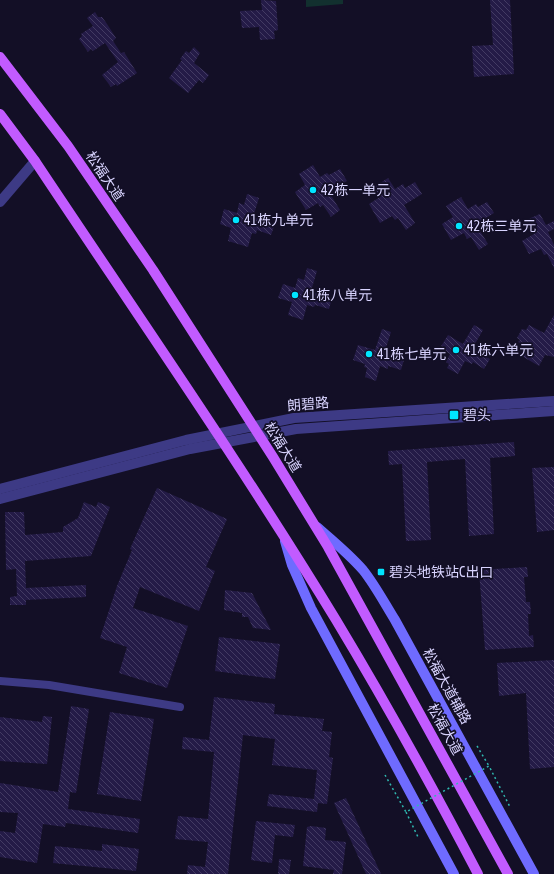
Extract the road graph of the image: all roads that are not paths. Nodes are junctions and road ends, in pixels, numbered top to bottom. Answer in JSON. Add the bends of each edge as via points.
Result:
{"nodes":[{"id":1,"x":0,"y":57,"type":"edge"},
{"id":2,"x":0,"y":114,"type":"edge"},
{"id":3,"x":35,"y":161,"type":"junction"},
{"id":4,"x":0,"y":202,"type":"edge"},
{"id":5,"x":554,"y":401,"type":"edge"},
{"id":6,"x":554,"y":411,"type":"edge"},
{"id":7,"x":254,"y":426,"type":"junction"},
{"id":8,"x":217,"y":434,"type":"junction"},
{"id":9,"x":260,"y":436,"type":"junction"},
{"id":10,"x":222,"y":442,"type":"junction"},
{"id":11,"x":1,"y":491,"type":"edge"},
{"id":12,"x":315,"y":526,"type":"junction"},
{"id":13,"x":283,"y":535,"type":"junction"},
{"id":14,"x":0,"y":681,"type":"edge"},
{"id":15,"x":180,"y":707,"type":"dead end"},
{"id":16,"x":454,"y":874,"type":"edge"},
{"id":17,"x":478,"y":874,"type":"edge"},
{"id":18,"x":508,"y":874,"type":"edge"},
{"id":19,"x":534,"y":874,"type":"edge"}],
"edges":[{"from":1,"to":7,"type":"main road","name":"松福大道","via":[[72,152],[153,270]]},
{"from":2,"to":3,"type":"main road"},
{"from":3,"to":4,"type":"street"},
{"from":3,"to":8,"type":"main road"},
{"from":5,"to":7,"type":"street","name":"朗碧路","via":[[294,418]]},
{"from":6,"to":9,"type":"street","name":"朗碧路","via":[[296,429]]},
{"from":7,"to":8,"type":"street","name":"朗碧路"},
{"from":7,"to":9,"type":"main road","name":"松福大道"},
{"from":8,"to":10,"type":"main road"},
{"from":8,"to":11,"type":"street","name":"朗碧路","via":[[186,440]]},
{"from":9,"to":10,"type":"street","name":"朗碧路"},
{"from":9,"to":12,"type":"main road","name":"松福大道"},
{"from":10,"to":11,"type":"street","name":"朗碧路"},
{"from":10,"to":13,"type":"main road"},
{"from":12,"to":18,"type":"main road","name":"松福大道"},
{"from":12,"to":19,"type":"main road","name":"松福大道辅路","via":[[358,566],[379,594]]},
{"from":13,"to":16,"type":"main road","via":[[292,565],[311,608]]},
{"from":13,"to":17,"type":"main road","via":[[396,722]]},
{"from":14,"to":15,"type":"street","via":[[49,685]]}]}
